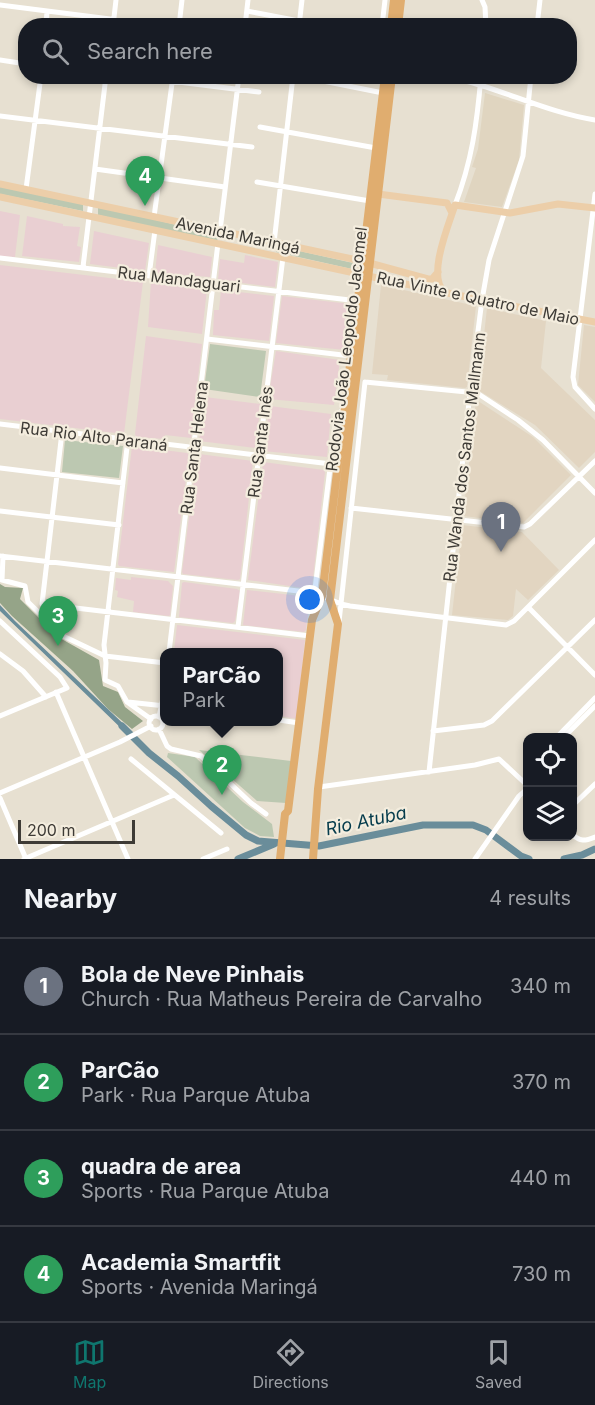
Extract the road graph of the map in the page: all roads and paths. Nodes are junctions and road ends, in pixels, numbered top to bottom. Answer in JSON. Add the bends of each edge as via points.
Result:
{"nodes":[{"id":1,"x":116,"y":0,"type":"edge"},
{"id":2,"x":182,"y":0,"type":"edge"},
{"id":3,"x":248,"y":0,"type":"edge"},
{"id":4,"x":302,"y":0,"type":"edge"},
{"id":5,"x":385,"y":0,"type":"edge"},
{"id":6,"x":394,"y":0,"type":"edge"},
{"id":7,"x":401,"y":0,"type":"edge"},
{"id":8,"x":482,"y":0,"type":"edge"},
{"id":9,"x":540,"y":0,"type":"edge"},
{"id":10,"x":0,"y":5,"type":"edge"},
{"id":11,"x":47,"y":10,"type":"junction"},
{"id":12,"x":247,"y":11,"type":"junction"},
{"id":13,"x":46,"y":18,"type":"edge"},
{"id":14,"x":92,"y":18,"type":"edge"},
{"id":15,"x":114,"y":18,"type":"edge"},
{"id":16,"x":180,"y":18,"type":"edge"},
{"id":17,"x":246,"y":18,"type":"edge"},
{"id":18,"x":277,"y":18,"type":"edge"},
{"id":19,"x":300,"y":18,"type":"edge"},
{"id":20,"x":383,"y":18,"type":"edge"},
{"id":21,"x":392,"y":18,"type":"edge"},
{"id":22,"x":399,"y":18,"type":"edge"},
{"id":23,"x":486,"y":18,"type":"edge"},
{"id":24,"x":538,"y":18,"type":"edge"},
{"id":25,"x":0,"y":60,"type":"edge"},
{"id":26,"x":18,"y":62,"type":"edge"},
{"id":27,"x":40,"y":84,"type":"edge"},
{"id":28,"x":105,"y":84,"type":"edge"},
{"id":29,"x":171,"y":84,"type":"edge"},
{"id":30,"x":202,"y":84,"type":"edge"},
{"id":31,"x":237,"y":84,"type":"edge"},
{"id":32,"x":292,"y":84,"type":"edge"},
{"id":33,"x":338,"y":84,"type":"edge"},
{"id":34,"x":384,"y":84,"type":"edge"},
{"id":35,"x":391,"y":84,"type":"edge"},
{"id":36,"x":470,"y":84,"type":"edge"},
{"id":37,"x":480,"y":84,"type":"edge"},
{"id":38,"x":530,"y":84,"type":"edge"},
{"id":39,"x":480,"y":87,"type":"junction"},
{"id":40,"x":237,"y":90,"type":"junction"},
{"id":41,"x":258,"y":92,"type":"dead end"},
{"id":42,"x":382,"y":93,"type":"junction"},
{"id":43,"x":528,"y":103,"type":"junction"},
{"id":44,"x":0,"y":116,"type":"edge"},
{"id":45,"x":35,"y":120,"type":"junction"},
{"id":46,"x":595,"y":120,"type":"edge"},
{"id":47,"x":260,"y":127,"type":"dead end"},
{"id":48,"x":100,"y":128,"type":"junction"},
{"id":49,"x":287,"y":131,"type":"junction"},
{"id":50,"x":165,"y":136,"type":"junction"},
{"id":51,"x":230,"y":144,"type":"junction"},
{"id":52,"x":252,"y":147,"type":"dead end"},
{"id":53,"x":376,"y":148,"type":"junction"},
{"id":54,"x":95,"y":169,"type":"junction"},
{"id":55,"x":160,"y":177,"type":"junction"},
{"id":56,"x":257,"y":182,"type":"dead end"},
{"id":57,"x":0,"y":184,"type":"edge"},
{"id":58,"x":282,"y":186,"type":"junction"},
{"id":59,"x":225,"y":187,"type":"junction"},
{"id":60,"x":26,"y":189,"type":"junction"},
{"id":61,"x":378,"y":194,"type":"junction"},
{"id":62,"x":595,"y":194,"type":"edge"},
{"id":63,"x":0,"y":197,"type":"edge"},
{"id":64,"x":370,"y":201,"type":"junction"},
{"id":65,"x":91,"y":202,"type":"junction"},
{"id":66,"x":455,"y":205,"type":"junction"},
{"id":67,"x":594,"y":207,"type":"edge"},
{"id":68,"x":504,"y":212,"type":"junction"},
{"id":69,"x":452,"y":213,"type":"junction"},
{"id":70,"x":89,"y":215,"type":"junction"},
{"id":71,"x":154,"y":217,"type":"junction"},
{"id":72,"x":155,"y":230,"type":"junction"},
{"id":73,"x":220,"y":232,"type":"junction"},
{"id":74,"x":218,"y":243,"type":"junction"},
{"id":75,"x":274,"y":243,"type":"junction"},
{"id":76,"x":273,"y":254,"type":"junction"},
{"id":77,"x":283,"y":257,"type":"junction"},
{"id":78,"x":0,"y":258,"type":"edge"},
{"id":79,"x":366,"y":262,"type":"junction"},
{"id":80,"x":83,"y":267,"type":"junction"},
{"id":81,"x":438,"y":272,"type":"junction"},
{"id":82,"x":364,"y":274,"type":"junction"},
{"id":83,"x":149,"y":276,"type":"junction"},
{"id":84,"x":213,"y":284,"type":"junction"},
{"id":85,"x":278,"y":291,"type":"junction"},
{"id":86,"x":445,"y":292,"type":"junction"},
{"id":87,"x":482,"y":300,"type":"junction"},
{"id":88,"x":358,"y":301,"type":"junction"},
{"id":89,"x":581,"y":319,"type":"junction"},
{"id":90,"x":595,"y":322,"type":"edge"},
{"id":91,"x":207,"y":339,"type":"junction"},
{"id":92,"x":271,"y":346,"type":"junction"},
{"id":93,"x":351,"y":356,"type":"junction"},
{"id":94,"x":356,"y":375,"type":"junction"},
{"id":95,"x":365,"y":382,"type":"junction"},
{"id":96,"x":470,"y":393,"type":"junction"},
{"id":97,"x":345,"y":406,"type":"junction"},
{"id":98,"x":595,"y":409,"type":"edge"},
{"id":99,"x":0,"y":424,"type":"edge"},
{"id":100,"x":62,"y":432,"type":"junction"},
{"id":101,"x":128,"y":440,"type":"junction"},
{"id":102,"x":194,"y":447,"type":"junction"},
{"id":103,"x":259,"y":455,"type":"junction"},
{"id":104,"x":595,"y":461,"type":"edge"},
{"id":105,"x":331,"y":464,"type":"junction"},
{"id":106,"x":0,"y":468,"type":"edge"},
{"id":107,"x":58,"y":474,"type":"junction"},
{"id":108,"x":580,"y":477,"type":"junction"},
{"id":109,"x":123,"y":483,"type":"junction"},
{"id":110,"x":595,"y":493,"type":"edge"},
{"id":111,"x":351,"y":508,"type":"junction"},
{"id":112,"x":0,"y":511,"type":"edge"},
{"id":113,"x":53,"y":518,"type":"junction"},
{"id":114,"x":457,"y":519,"type":"junction"},
{"id":115,"x":119,"y":525,"type":"junction"},
{"id":116,"x":595,"y":540,"type":"edge"},
{"id":117,"x":1,"y":556,"type":"edge"},
{"id":118,"x":47,"y":561,"type":"junction"},
{"id":119,"x":113,"y":568,"type":"junction"},
{"id":120,"x":178,"y":576,"type":"junction"},
{"id":121,"x":244,"y":585,"type":"junction"},
{"id":122,"x":318,"y":594,"type":"junction"},
{"id":123,"x":330,"y":600,"type":"junction"},
{"id":124,"x":42,"y":604,"type":"junction"},
{"id":125,"x":341,"y":604,"type":"junction"},
{"id":126,"x":529,"y":608,"type":"junction"},
{"id":127,"x":34,"y":609,"type":"junction"},
{"id":128,"x":108,"y":612,"type":"junction"},
{"id":129,"x":445,"y":619,"type":"junction"},
{"id":130,"x":595,"y":620,"type":"edge"},
{"id":131,"x":0,"y":621,"type":"edge"},
{"id":132,"x":173,"y":621,"type":"junction"},
{"id":133,"x":338,"y":624,"type":"junction"},
{"id":134,"x":238,"y":627,"type":"junction"},
{"id":135,"x":310,"y":636,"type":"junction"},
{"id":136,"x":170,"y":648,"type":"edge"},
{"id":137,"x":567,"y":648,"type":"junction"},
{"id":138,"x":0,"y":654,"type":"edge"},
{"id":139,"x":105,"y":656,"type":"junction"},
{"id":140,"x":160,"y":662,"type":"edge"},
{"id":141,"x":595,"y":675,"type":"edge"},
{"id":142,"x":56,"y":692,"type":"junction"},
{"id":143,"x":46,"y":697,"type":"junction"},
{"id":144,"x":595,"y":698,"type":"edge"},
{"id":145,"x":127,"y":702,"type":"junction"},
{"id":146,"x":160,"y":706,"type":"edge"},
{"id":147,"x":595,"y":706,"type":"edge"},
{"id":148,"x":0,"y":716,"type":"edge"},
{"id":149,"x":159,"y":717,"type":"edge"},
{"id":150,"x":151,"y":719,"type":"junction"},
{"id":151,"x":283,"y":721,"type":"edge"},
{"id":152,"x":299,"y":723,"type":"junction"},
{"id":153,"x":151,"y":726,"type":"junction"},
{"id":154,"x":161,"y":726,"type":"edge"},
{"id":155,"x":159,"y":729,"type":"junction"},
{"id":156,"x":433,"y":731,"type":"junction"},
{"id":157,"x":561,"y":733,"type":"edge"},
{"id":158,"x":568,"y":733,"type":"edge"},
{"id":159,"x":84,"y":757,"type":"junction"},
{"id":160,"x":131,"y":759,"type":"dead end"},
{"id":161,"x":429,"y":772,"type":"junction"},
{"id":162,"x":523,"y":780,"type":"edge"},
{"id":163,"x":595,"y":784,"type":"edge"},
{"id":164,"x":319,"y":787,"type":"junction"},
{"id":165,"x":525,"y":787,"type":"edge"},
{"id":166,"x":0,"y":793,"type":"edge"},
{"id":167,"x":174,"y":795,"type":"junction"},
{"id":168,"x":0,"y":798,"type":"edge"},
{"id":169,"x":577,"y":803,"type":"edge"},
{"id":170,"x":266,"y":814,"type":"dead end"},
{"id":171,"x":112,"y":822,"type":"junction"},
{"id":172,"x":221,"y":833,"type":"dead end"},
{"id":173,"x":577,"y":837,"type":"edge"},
{"id":174,"x":595,"y":837,"type":"edge"},
{"id":175,"x":483,"y":848,"type":"junction"},
{"id":176,"x":227,"y":849,"type":"dead end"},
{"id":177,"x":280,"y":856,"type":"edge"},
{"id":178,"x":313,"y":858,"type":"edge"},
{"id":179,"x":25,"y":859,"type":"edge"},
{"id":180,"x":128,"y":859,"type":"edge"},
{"id":181,"x":203,"y":859,"type":"edge"},
{"id":182,"x":475,"y":859,"type":"edge"},
{"id":183,"x":481,"y":859,"type":"edge"}],
"edges":[{"from":1,"to":15,"type":"street"},
{"from":2,"to":16,"type":"street"},
{"from":3,"to":12,"type":"street"},
{"from":4,"to":19,"type":"street"},
{"from":5,"to":20,"type":"street"},
{"from":6,"to":21,"type":"highway"},
{"from":7,"to":22,"type":"highway"},
{"from":8,"to":23,"type":"street"},
{"from":9,"to":24,"type":"street"},
{"from":10,"to":11,"type":"street"},
{"from":11,"to":13,"type":"street"},
{"from":11,"to":14,"type":"street"},
{"from":12,"to":17,"type":"street"},
{"from":12,"to":18,"type":"street"},
{"from":25,"to":26,"type":"street"},
{"from":27,"to":45,"type":"street"},
{"from":28,"to":48,"type":"street"},
{"from":29,"to":50,"type":"street"},
{"from":30,"to":40,"type":"street"},
{"from":31,"to":40,"type":"street"},
{"from":32,"to":49,"type":"street"},
{"from":33,"to":42,"type":"street"},
{"from":34,"to":42,"type":"highway","name":"Rodovia João Leopoldo Jacomel"},
{"from":35,"to":61,"type":"highway","name":"Rodovia João Leopoldo Jacomel"},
{"from":36,"to":39,"type":"street"},
{"from":37,"to":39,"type":"street"},
{"from":38,"to":43,"type":"street","name":"Rua Wanda dos Santos Mallmann"},
{"from":39,"to":43,"type":"street"},
{"from":39,"to":66,"type":"street","via":[[473,148]]},
{"from":40,"to":41,"type":"street"},
{"from":40,"to":51,"type":"street"},
{"from":42,"to":53,"type":"highway","name":"Rodovia João Leopoldo Jacomel"},
{"from":43,"to":46,"type":"street"},
{"from":43,"to":68,"type":"street","name":"Rua Wanda dos Santos Mallmann","via":[[523,156]]},
{"from":44,"to":45,"type":"street"},
{"from":45,"to":48,"type":"street"},
{"from":45,"to":60,"type":"street"},
{"from":47,"to":49,"type":"street"},
{"from":48,"to":50,"type":"street"},
{"from":48,"to":54,"type":"street"},
{"from":49,"to":53,"type":"street"},
{"from":49,"to":58,"type":"street"},
{"from":50,"to":51,"type":"street"},
{"from":50,"to":55,"type":"street"},
{"from":51,"to":52,"type":"street"},
{"from":51,"to":59,"type":"street"},
{"from":53,"to":64,"type":"highway","name":"Rodovia João Leopoldo Jacomel"},
{"from":54,"to":55,"type":"street"},
{"from":54,"to":65,"type":"street"},
{"from":55,"to":59,"type":"street"},
{"from":55,"to":71,"type":"street"},
{"from":56,"to":58,"type":"street"},
{"from":57,"to":60,"type":"main road","name":"Avenida Maringá"},
{"from":58,"to":64,"type":"street"},
{"from":58,"to":75,"type":"street"},
{"from":59,"to":73,"type":"street"},
{"from":60,"to":65,"type":"main road","name":"Avenida Maringá"},
{"from":61,"to":69,"type":"main road","via":[[447,203]]},
{"from":61,"to":79,"type":"highway","name":"Rodovia João Leopoldo Jacomel"},
{"from":62,"to":67,"type":"street"},
{"from":63,"to":70,"type":"main road","name":"Avenida Maringá"},
{"from":64,"to":79,"type":"highway","name":"Rodovia João Leopoldo Jacomel"},
{"from":65,"to":70,"type":"street"},
{"from":65,"to":71,"type":"main road","name":"Avenida Maringá"},
{"from":66,"to":68,"type":"main road"},
{"from":66,"to":69,"type":"main road"},
{"from":67,"to":68,"type":"main road","via":[[564,204]]},
{"from":67,"to":89,"type":"street"},
{"from":68,"to":87,"type":"street","name":"Rua Wanda dos Santos Mallmann"},
{"from":69,"to":81,"type":"main road","via":[[443,237]]},
{"from":70,"to":72,"type":"main road","name":"Avenida Maringá"},
{"from":70,"to":80,"type":"street"},
{"from":71,"to":73,"type":"main road","name":"Avenida Maringá"},
{"from":72,"to":74,"type":"main road","name":"Avenida Maringá"},
{"from":72,"to":83,"type":"street"},
{"from":73,"to":74,"type":"main road"},
{"from":73,"to":75,"type":"main road","name":"Avenida Maringá"},
{"from":74,"to":76,"type":"main road","name":"Avenida Maringá"},
{"from":74,"to":84,"type":"street","name":"Rua Santa Helena"},
{"from":75,"to":76,"type":"main road"},
{"from":75,"to":79,"type":"main road","name":"Avenida Maringá"},
{"from":76,"to":77,"type":"main road","name":"Avenida Maringá"},
{"from":77,"to":82,"type":"main road","name":"Avenida Maringá"},
{"from":77,"to":85,"type":"street","name":"Rua Santa Inês"},
{"from":78,"to":80,"type":"street","name":"Rua Mandaguari"},
{"from":79,"to":81,"type":"main road","name":"Rua Vinte e Quatro de Maio","via":[[428,279]]},
{"from":79,"to":82,"type":"highway","name":"Rodovia João Leopoldo Jacomel"},
{"from":80,"to":83,"type":"street","name":"Rua Mandaguari"},
{"from":81,"to":86,"type":"main road","via":[[439,286]]},
{"from":82,"to":86,"type":"main road","name":"Rua Vinte e Quatro de Maio"},
{"from":82,"to":88,"type":"highway","name":"Rodovia João Leopoldo Jacomel"},
{"from":82,"to":94,"type":"highway","name":"Rodovia João Leopoldo Jacomel"},
{"from":83,"to":84,"type":"street","name":"Rua Mandaguari"},
{"from":84,"to":85,"type":"street","name":"Rua Mandaguari"},
{"from":84,"to":91,"type":"street","name":"Rua Santa Helena"},
{"from":85,"to":88,"type":"street","name":"Rua Mandaguari"},
{"from":85,"to":92,"type":"street","name":"Rua Santa Inês"},
{"from":86,"to":87,"type":"main road","name":"Rua Vinte e Quatro de Maio"},
{"from":87,"to":89,"type":"main road","name":"Rua Vinte e Quatro de Maio"},
{"from":87,"to":96,"type":"street","name":"Rua Wanda dos Santos Mallmann"},
{"from":88,"to":93,"type":"highway","name":"Rodovia João Leopoldo Jacomel"},
{"from":89,"to":90,"type":"main road","name":"Rua Vinte e Quatro de Maio"},
{"from":89,"to":98,"type":"street","via":[[573,377],[575,387]]},
{"from":91,"to":92,"type":"street"},
{"from":91,"to":102,"type":"street","name":"Rua Santa Helena"},
{"from":92,"to":93,"type":"street"},
{"from":92,"to":103,"type":"street","name":"Rua Santa Inês"},
{"from":93,"to":97,"type":"highway","name":"Rodovia João Leopoldo Jacomel"},
{"from":94,"to":95,"type":"street"},
{"from":94,"to":123,"type":"highway","name":"Rodovia João Leopoldo Jacomel"},
{"from":95,"to":96,"type":"street"},
{"from":95,"to":111,"type":"street","name":"Rodovia João Leopoldo Jacomel"},
{"from":96,"to":108,"type":"street","via":[[477,393],[518,420]]},
{"from":96,"to":114,"type":"street","name":"Rua Wanda dos Santos Mallmann"},
{"from":97,"to":105,"type":"street","name":"Rodovia João Leopoldo Jacomel","via":[[336,420]]},
{"from":97,"to":122,"type":"highway","name":"Rodovia João Leopoldo Jacomel"},
{"from":99,"to":100,"type":"street","name":"Rua Rio Alto Paraná"},
{"from":100,"to":101,"type":"street","name":"Rua Rio Alto Paraná"},
{"from":100,"to":107,"type":"street"},
{"from":101,"to":102,"type":"street","name":"Rua Rio Alto Paraná"},
{"from":101,"to":109,"type":"street"},
{"from":102,"to":103,"type":"street","name":"Rua Rio Alto Paraná"},
{"from":102,"to":120,"type":"street","name":"Rua Santa Helena"},
{"from":103,"to":105,"type":"street","name":"Rua Rio Alto Paraná"},
{"from":103,"to":121,"type":"street","name":"Rua Santa Inês"},
{"from":104,"to":108,"type":"street"},
{"from":105,"to":122,"type":"street","name":"Rodovia João Leopoldo Jacomel"},
{"from":106,"to":107,"type":"street"},
{"from":107,"to":109,"type":"street"},
{"from":107,"to":113,"type":"street"},
{"from":108,"to":110,"type":"street"},
{"from":108,"to":114,"type":"street","via":[[524,527]]},
{"from":109,"to":115,"type":"street"},
{"from":111,"to":114,"type":"street"},
{"from":111,"to":125,"type":"street","name":"Rodovia João Leopoldo Jacomel"},
{"from":112,"to":113,"type":"street"},
{"from":113,"to":115,"type":"street"},
{"from":113,"to":118,"type":"street"},
{"from":114,"to":129,"type":"street","name":"Rua Wanda dos Santos Mallmann"},
{"from":115,"to":119,"type":"street"},
{"from":116,"to":126,"type":"street"},
{"from":117,"to":118,"type":"street"},
{"from":117,"to":127,"type":"street","via":[[3,580],[25,586],[28,602]]},
{"from":118,"to":119,"type":"street"},
{"from":118,"to":124,"type":"street"},
{"from":119,"to":120,"type":"street"},
{"from":119,"to":128,"type":"street"},
{"from":120,"to":121,"type":"street"},
{"from":120,"to":132,"type":"street","name":"Rua Santa Helena"},
{"from":121,"to":122,"type":"street"},
{"from":121,"to":134,"type":"street","name":"Rua Santa Inês"},
{"from":122,"to":123,"type":"street"},
{"from":122,"to":135,"type":"highway","name":"Rodovia João Leopoldo Jacomel"},
{"from":123,"to":125,"type":"street"},
{"from":123,"to":133,"type":"highway","name":"Rodovia João Leopoldo Jacomel"},
{"from":124,"to":127,"type":"street"},
{"from":124,"to":128,"type":"street"},
{"from":125,"to":129,"type":"street"},
{"from":125,"to":133,"type":"street","name":"Rodovia João Leopoldo Jacomel"},
{"from":126,"to":129,"type":"street","via":[[506,625]]},
{"from":126,"to":137,"type":"street"},
{"from":127,"to":139,"type":"street","via":[[63,636]]},
{"from":128,"to":132,"type":"street"},
{"from":128,"to":139,"type":"street"},
{"from":129,"to":156,"type":"street","name":"Rua Wanda dos Santos Mallmann"},
{"from":130,"to":137,"type":"street"},
{"from":131,"to":142,"type":"street","via":[[60,677],[67,688]]},
{"from":132,"to":134,"type":"street"},
{"from":132,"to":136,"type":"street","name":"Rua Santa Helena"},
{"from":133,"to":164,"type":"highway","name":"Rodovia João Leopoldo Jacomel"},
{"from":134,"to":135,"type":"street"},
{"from":135,"to":152,"type":"highway","name":"Rodovia João Leopoldo Jacomel"},
{"from":137,"to":141,"type":"street"},
{"from":137,"to":156,"type":"street","via":[[492,721]]},
{"from":138,"to":143,"type":"street","via":[[23,671]]},
{"from":139,"to":140,"type":"street"},
{"from":139,"to":145,"type":"street","via":[[105,680],[121,688]]},
{"from":142,"to":143,"type":"street"},
{"from":142,"to":159,"type":"street"},
{"from":143,"to":148,"type":"street"},
{"from":144,"to":157,"type":"street"},
{"from":145,"to":146,"type":"street"},
{"from":145,"to":150,"type":"street"},
{"from":147,"to":158,"type":"street"},
{"from":149,"to":150,"type":"street"},
{"from":150,"to":153,"type":"street"},
{"from":151,"to":152,"type":"street"},
{"from":152,"to":177,"type":"highway","name":"Rodovia João Leopoldo Jacomel"},
{"from":153,"to":155,"type":"street"},
{"from":153,"to":159,"type":"street"},
{"from":154,"to":155,"type":"street"},
{"from":155,"to":170,"type":"street","via":[[166,746],[201,756]]},
{"from":156,"to":161,"type":"street","name":"Rua Wanda dos Santos Mallmann"},
{"from":159,"to":166,"type":"street"},
{"from":159,"to":171,"type":"street"},
{"from":160,"to":167,"type":"street"},
{"from":161,"to":162,"type":"street","via":[[499,759]]},
{"from":161,"to":164,"type":"street"},
{"from":163,"to":169,"type":"street"},
{"from":164,"to":178,"type":"highway","name":"Rodovia João Leopoldo Jacomel"},
{"from":165,"to":175,"type":"street"},
{"from":167,"to":171,"type":"street"},
{"from":167,"to":172,"type":"street"},
{"from":168,"to":179,"type":"street"},
{"from":171,"to":179,"type":"street"},
{"from":171,"to":180,"type":"street"},
{"from":173,"to":174,"type":"street","via":[[586,841]]},
{"from":175,"to":182,"type":"street"},
{"from":175,"to":183,"type":"street"},
{"from":176,"to":181,"type":"street"}]}
